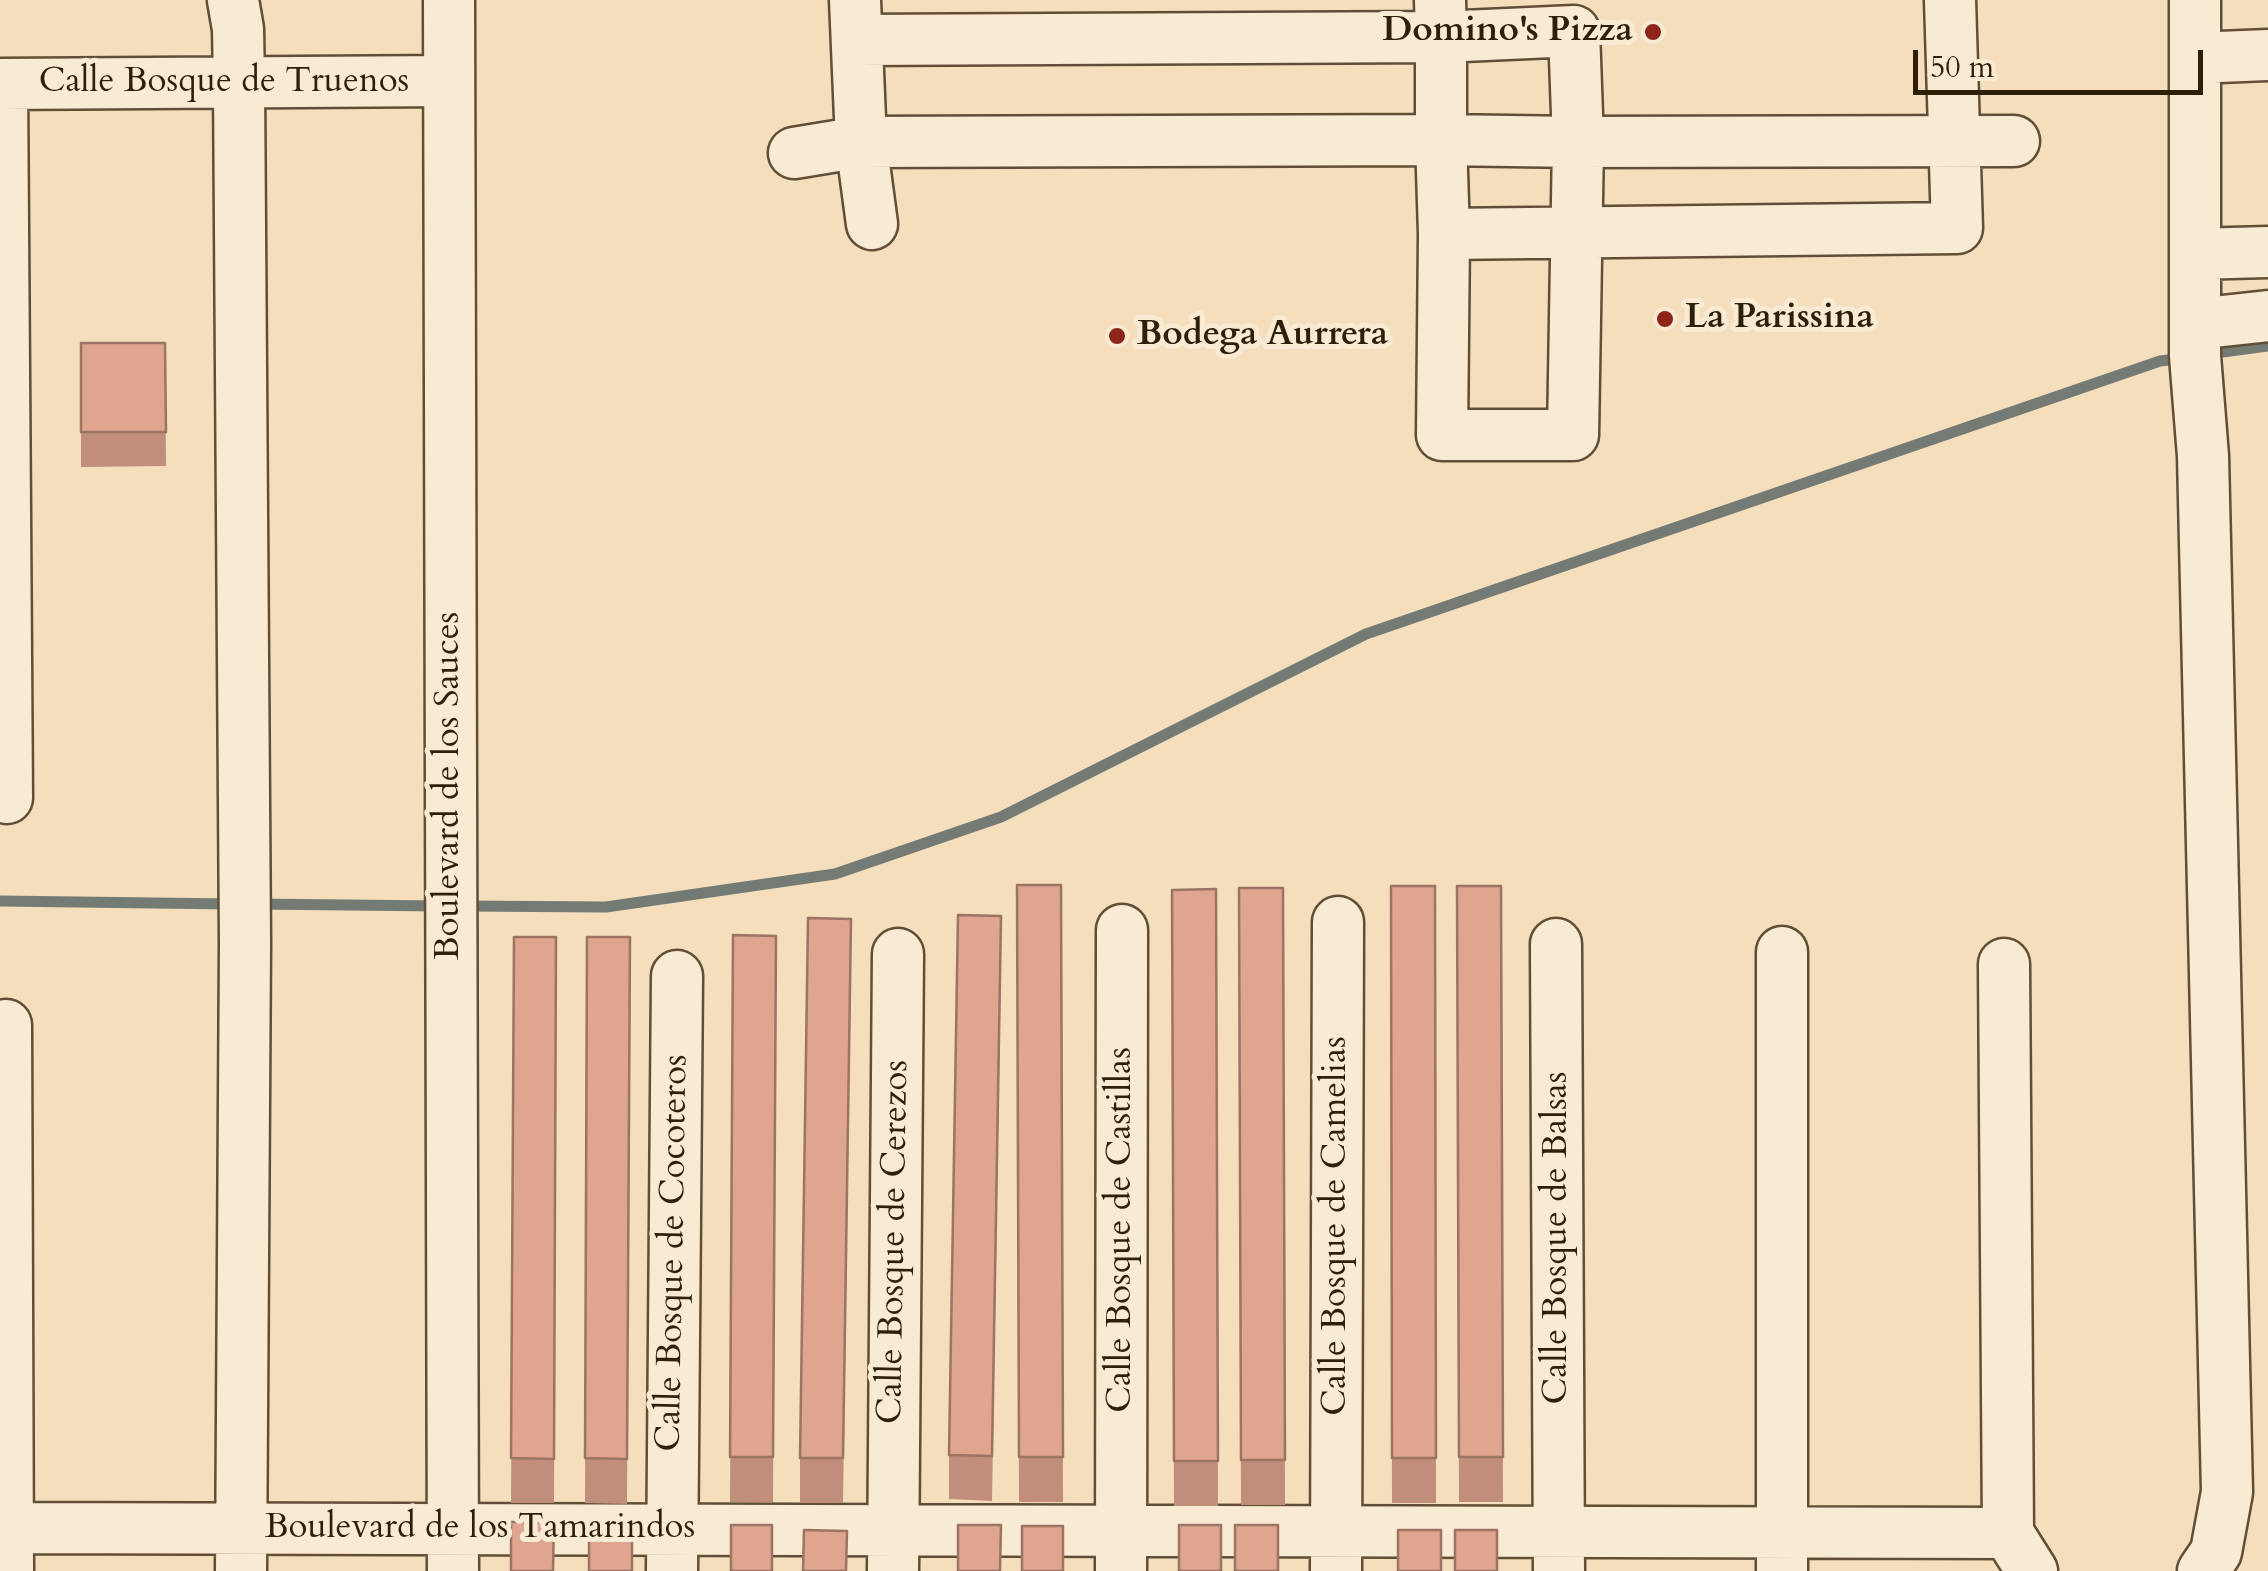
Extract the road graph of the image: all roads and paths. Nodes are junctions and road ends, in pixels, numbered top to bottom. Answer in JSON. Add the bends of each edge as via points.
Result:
{"nodes":[{"id":1,"x":233,"y":0,"type":"edge"},
{"id":2,"x":448,"y":0,"type":"edge"},
{"id":3,"x":1950,"y":0,"type":"edge"},
{"id":4,"x":2195,"y":0,"type":"edge"},
{"id":5,"x":1440,"y":18,"type":"edge"},
{"id":6,"x":857,"y":20,"type":"edge"},
{"id":7,"x":2268,"y":55,"type":"edge"},
{"id":8,"x":2195,"y":58,"type":"junction"},
{"id":9,"x":448,"y":81,"type":"junction"},
{"id":10,"x":239,"y":83,"type":"junction"},
{"id":11,"x":1,"y":84,"type":"edge"},
{"id":12,"x":1441,"y":140,"type":"junction"},
{"id":13,"x":861,"y":142,"type":"junction"},
{"id":14,"x":1578,"y":142,"type":"junction"},
{"id":15,"x":1954,"y":142,"type":"junction"},
{"id":16,"x":2014,"y":142,"type":"dead end"},
{"id":17,"x":794,"y":153,"type":"dead end"},
{"id":18,"x":872,"y":224,"type":"dead end"},
{"id":19,"x":1444,"y":234,"type":"junction"},
{"id":20,"x":1578,"y":235,"type":"junction"},
{"id":21,"x":2268,"y":252,"type":"edge"},
{"id":22,"x":2194,"y":254,"type":"junction"},
{"id":23,"x":2268,"y":316,"type":"edge"},
{"id":24,"x":2195,"y":340,"type":"junction"},
{"id":25,"x":7,"y":798,"type":"dead end"},
{"id":26,"x":1338,"y":922,"type":"dead end"},
{"id":27,"x":1122,"y":930,"type":"dead end"},
{"id":28,"x":1556,"y":944,"type":"dead end"},
{"id":29,"x":1782,"y":952,"type":"dead end"},
{"id":30,"x":898,"y":954,"type":"dead end"},
{"id":31,"x":2004,"y":964,"type":"dead end"},
{"id":32,"x":676,"y":976,"type":"dead end"},
{"id":33,"x":6,"y":1025,"type":"dead end"},
{"id":34,"x":5,"y":1542,"type":"edge"},
{"id":35,"x":242,"y":1550,"type":"edge"},
{"id":36,"x":452,"y":1550,"type":"edge"},
{"id":37,"x":672,"y":1550,"type":"edge"},
{"id":38,"x":892,"y":1550,"type":"edge"},
{"id":39,"x":1122,"y":1550,"type":"edge"},
{"id":40,"x":1337,"y":1550,"type":"edge"},
{"id":41,"x":1559,"y":1551,"type":"edge"},
{"id":42,"x":1782,"y":1551,"type":"edge"},
{"id":43,"x":2020,"y":1552,"type":"edge"},
{"id":44,"x":2203,"y":1571,"type":"edge"}],
"edges":[{"from":1,"to":10,"type":"street"},
{"from":2,"to":9,"type":"street","name":"Boulevard de los Sauces"},
{"from":3,"to":15,"type":"street"},
{"from":4,"to":8,"type":"street"},
{"from":5,"to":6,"type":"street"},
{"from":5,"to":12,"type":"street"},
{"from":5,"to":14,"type":"street","via":[[1574,31]]},
{"from":6,"to":13,"type":"street"},
{"from":7,"to":8,"type":"street"},
{"from":8,"to":22,"type":"street"},
{"from":9,"to":10,"type":"street","name":"Calle Bosque de Truenos"},
{"from":9,"to":36,"type":"street","name":"Boulevard de los Sauces"},
{"from":10,"to":11,"type":"street","name":"Calle Bosque de Truenos"},
{"from":10,"to":35,"type":"street"},
{"from":11,"to":25,"type":"street"},
{"from":12,"to":13,"type":"street"},
{"from":12,"to":14,"type":"street"},
{"from":12,"to":19,"type":"street"},
{"from":13,"to":17,"type":"street"},
{"from":13,"to":18,"type":"street"},
{"from":14,"to":15,"type":"street"},
{"from":14,"to":20,"type":"street"},
{"from":15,"to":16,"type":"street"},
{"from":15,"to":20,"type":"street","via":[[1957,228]]},
{"from":19,"to":20,"type":"street"},
{"from":19,"to":20,"type":"street","via":[[1442,435],[1574,435]]},
{"from":21,"to":22,"type":"street"},
{"from":22,"to":24,"type":"street"},
{"from":23,"to":24,"type":"street"},
{"from":24,"to":44,"type":"street","via":[[2227,1492],[2216,1552]]},
{"from":26,"to":40,"type":"street","name":"Calle Bosque de Camelias"},
{"from":27,"to":39,"type":"street","name":"Calle Bosque de Castillas"},
{"from":28,"to":41,"type":"street","name":"Calle Bosque de Balsas"},
{"from":29,"to":42,"type":"street"},
{"from":30,"to":38,"type":"street","name":"Calle Bosque de Cerezos"},
{"from":31,"to":43,"type":"street"},
{"from":32,"to":37,"type":"street","name":"Calle Bosque de Cocoteros"},
{"from":33,"to":34,"type":"street"},
{"from":34,"to":35,"type":"street","name":"Boulevard de los Tamarindos"},
{"from":35,"to":36,"type":"street","name":"Boulevard de los Tamarindos"},
{"from":36,"to":37,"type":"street","name":"Boulevard de los Tamarindos"},
{"from":37,"to":38,"type":"street","name":"Boulevard de los Tamarindos"},
{"from":38,"to":39,"type":"street","name":"Boulevard de los Tamarindos"},
{"from":39,"to":40,"type":"street","name":"Boulevard de los Tamarindos"},
{"from":40,"to":41,"type":"street","name":"Boulevard de los Tamarindos"},
{"from":41,"to":42,"type":"street","name":"Boulevard de los Tamarindos"},
{"from":42,"to":43,"type":"street","name":"Boulevard de los Tamarindos"}]}
